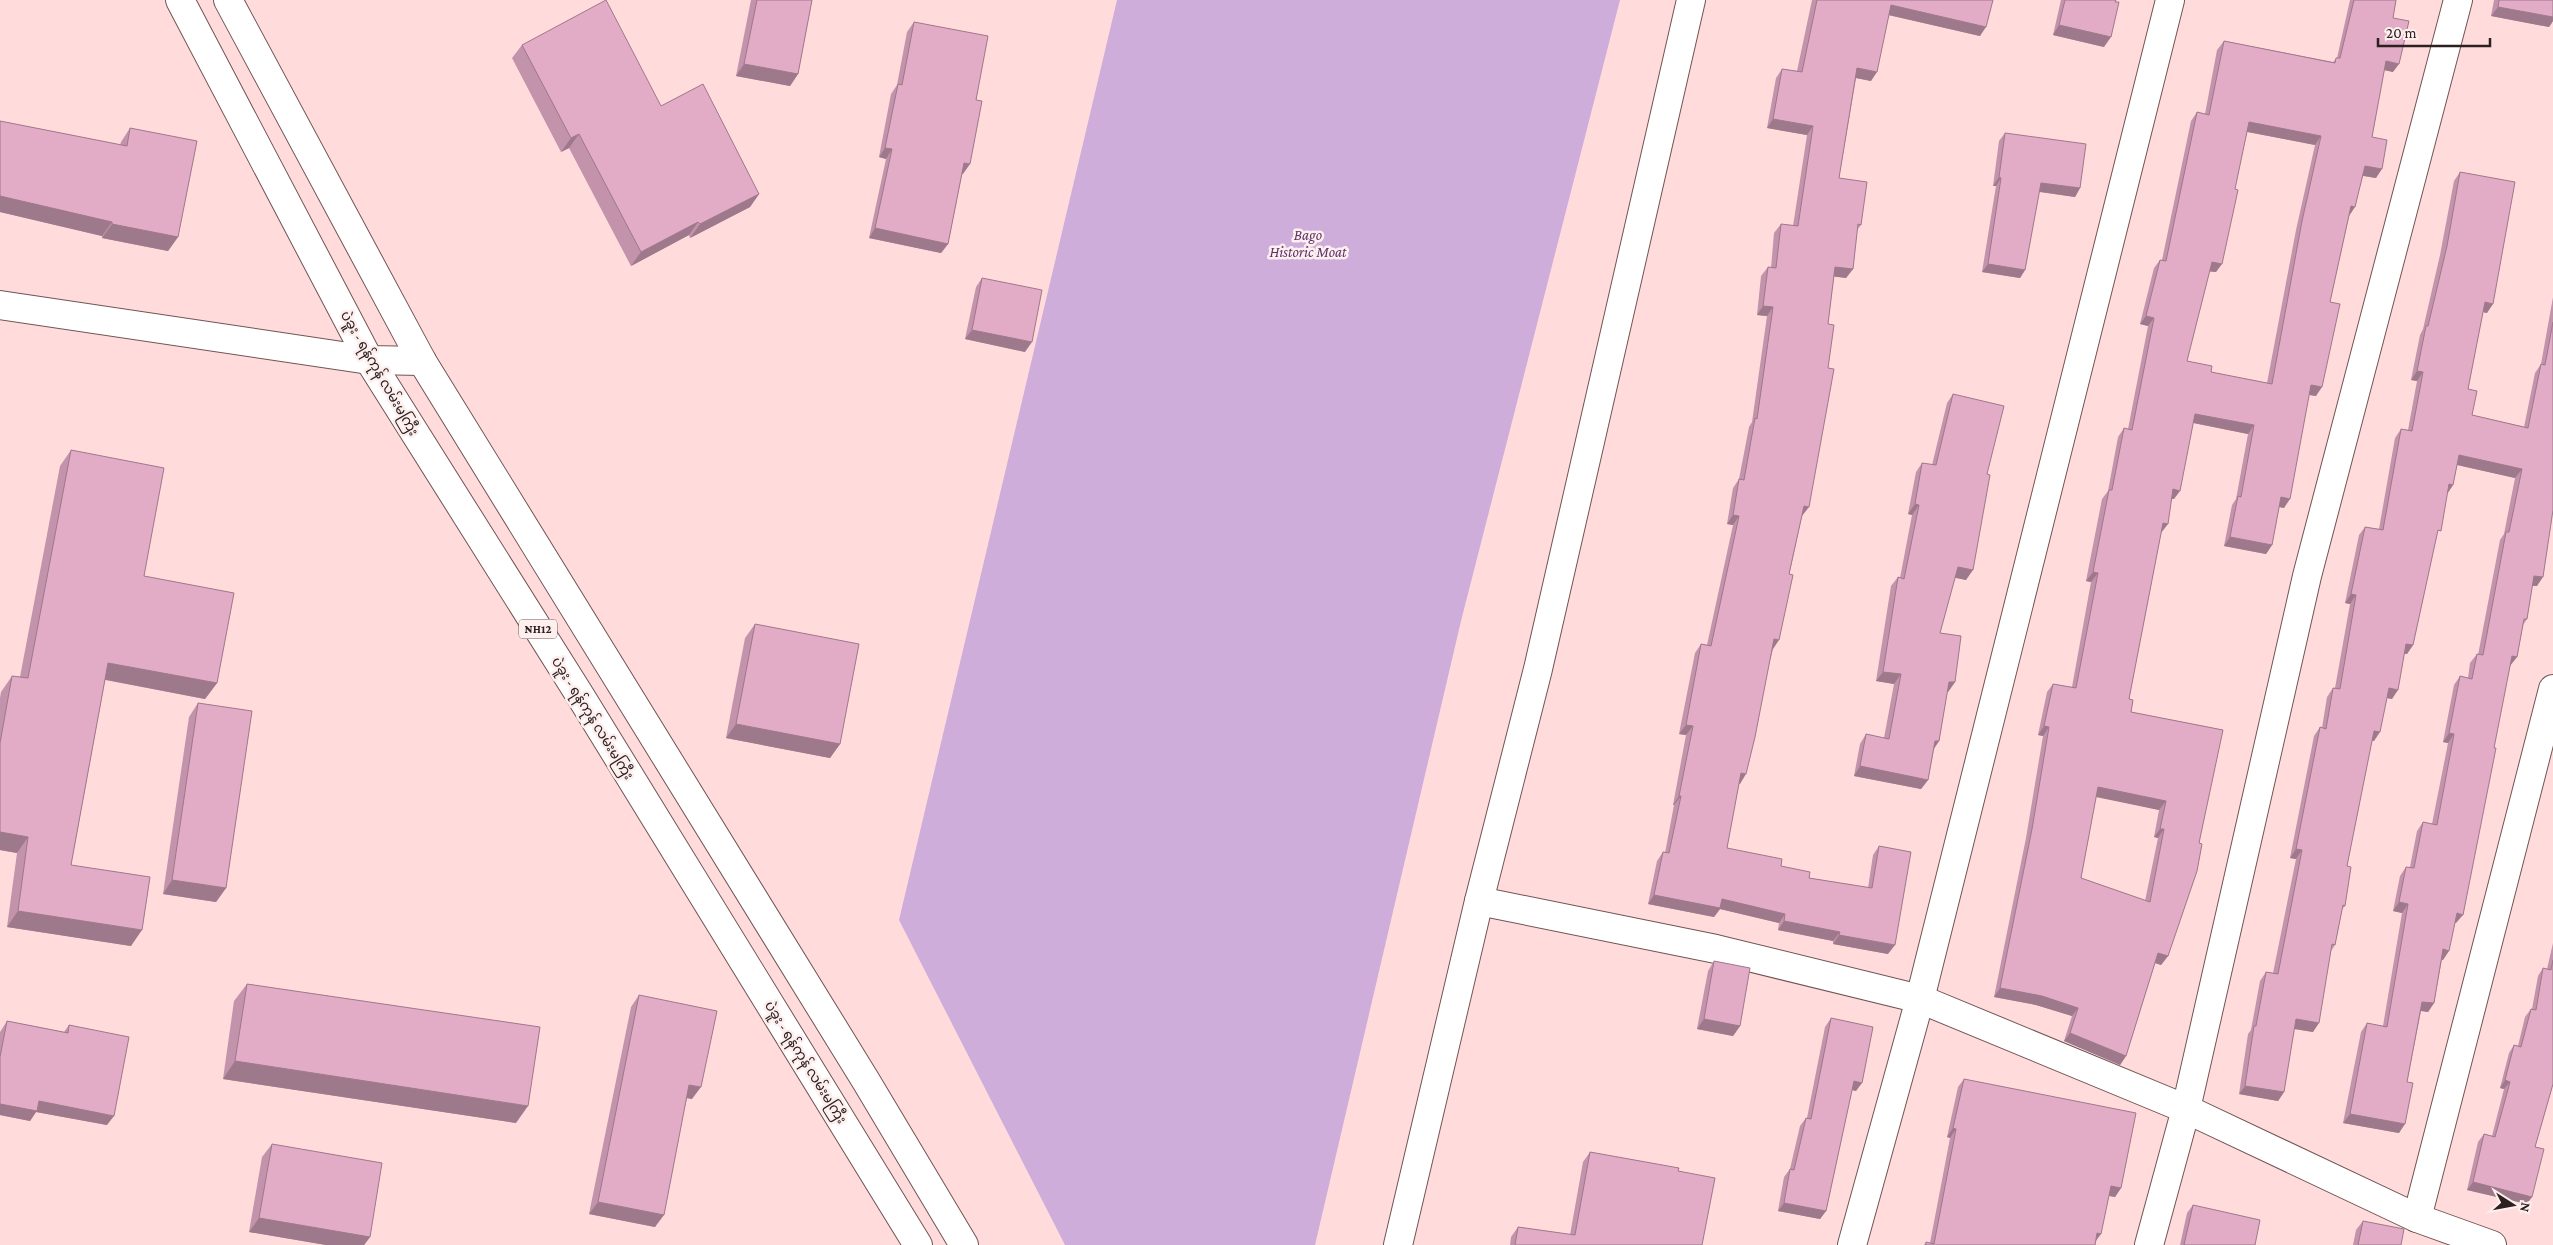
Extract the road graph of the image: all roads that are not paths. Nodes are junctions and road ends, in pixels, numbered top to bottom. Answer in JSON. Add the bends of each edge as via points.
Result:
{"nodes":[{"id":1,"x":180,"y":0,"type":"edge"},
{"id":2,"x":228,"y":0,"type":"edge"},
{"id":3,"x":1691,"y":0,"type":"edge"},
{"id":4,"x":2170,"y":0,"type":"edge"},
{"id":5,"x":2458,"y":0,"type":"edge"},
{"id":6,"x":0,"y":305,"type":"edge"},
{"id":7,"x":369,"y":360,"type":"junction"},
{"id":8,"x":422,"y":362,"type":"junction"},
{"id":9,"x":2553,"y":689,"type":"edge"},
{"id":10,"x":1479,"y":901,"type":"junction"},
{"id":11,"x":1920,"y":998,"type":"junction"},
{"id":12,"x":2186,"y":1109,"type":"junction"},
{"id":13,"x":2417,"y":1218,"type":"junction"},
{"id":14,"x":2476,"y":1242,"type":"edge"},
{"id":15,"x":918,"y":1245,"type":"edge"},
{"id":16,"x":964,"y":1245,"type":"edge"},
{"id":17,"x":1398,"y":1245,"type":"edge"},
{"id":18,"x":1852,"y":1245,"type":"edge"},
{"id":19,"x":2149,"y":1245,"type":"edge"}],
"edges":[{"from":1,"to":7,"type":"main road","name":"ပဲခူး - ရန်ကုန် လမ်းမကြီး","number":"NH12"},
{"from":2,"to":8,"type":"main road","number":"NH12"},
{"from":3,"to":10,"type":"main road","via":[[1538,669]]},
{"from":4,"to":11,"type":"main road"},
{"from":5,"to":12,"type":"main road","via":[[2307,576]]},
{"from":6,"to":7,"type":"main road"},
{"from":7,"to":8,"type":"main road"},
{"from":7,"to":15,"type":"main road","name":"ပဲခူး - ရန်ကုန် လမ်းမကြီး","number":"NH12","via":[[586,705]]},
{"from":8,"to":16,"type":"main road","number":"NH12"},
{"from":9,"to":13,"type":"main road"},
{"from":10,"to":11,"type":"main road","via":[[1716,948]]},
{"from":10,"to":17,"type":"main road"},
{"from":11,"to":12,"type":"main road"},
{"from":11,"to":18,"type":"main road"},
{"from":12,"to":13,"type":"main road"},
{"from":12,"to":19,"type":"main road"},
{"from":13,"to":14,"type":"main road"}]}
